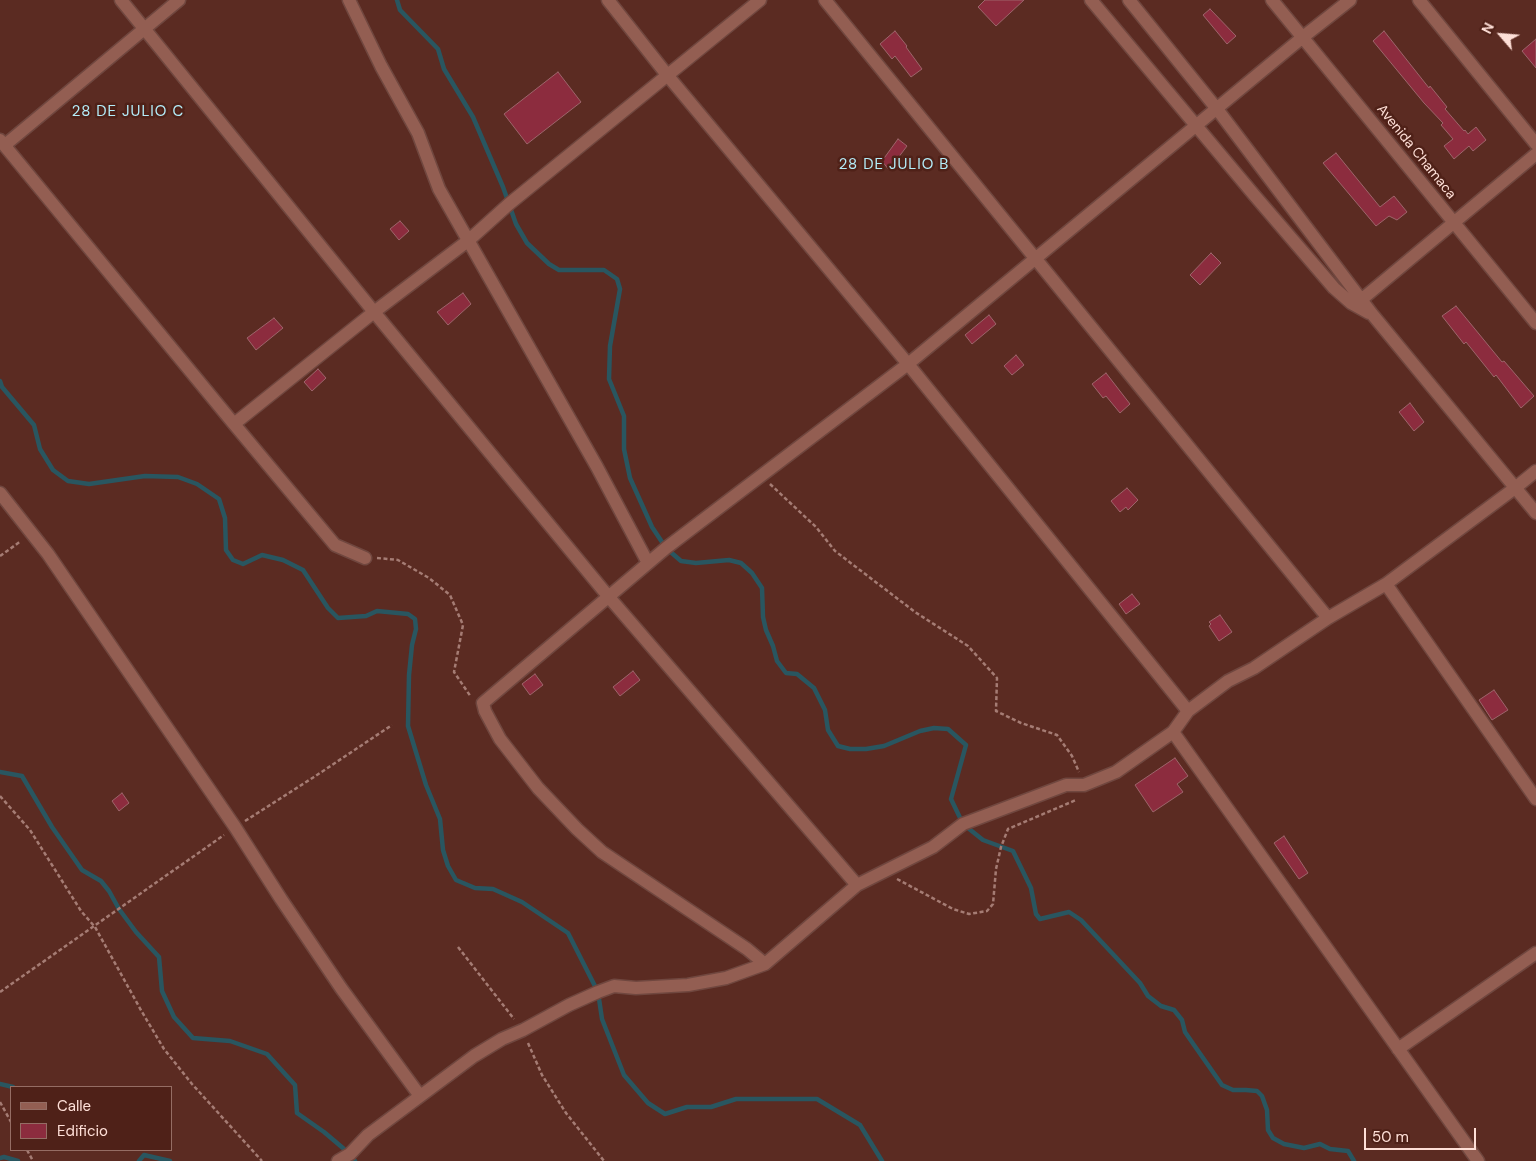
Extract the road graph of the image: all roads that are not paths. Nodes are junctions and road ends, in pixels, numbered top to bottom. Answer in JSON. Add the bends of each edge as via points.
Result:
{"nodes":[{"id":1,"x":121,"y":0,"type":"edge"},
{"id":2,"x":179,"y":0,"type":"edge"},
{"id":3,"x":349,"y":0,"type":"edge"},
{"id":4,"x":608,"y":0,"type":"edge"},
{"id":5,"x":760,"y":0,"type":"edge"},
{"id":6,"x":825,"y":0,"type":"edge"},
{"id":7,"x":1091,"y":0,"type":"edge"},
{"id":8,"x":1129,"y":0,"type":"edge"},
{"id":9,"x":1272,"y":0,"type":"edge"},
{"id":10,"x":1350,"y":0,"type":"edge"},
{"id":11,"x":1419,"y":0,"type":"edge"},
{"id":12,"x":144,"y":29,"type":"junction"},
{"id":13,"x":1302,"y":37,"type":"junction"},
{"id":14,"x":668,"y":76,"type":"junction"},
{"id":15,"x":1217,"y":109,"type":"junction"},
{"id":16,"x":1196,"y":126,"type":"junction"},
{"id":17,"x":2,"y":143,"type":"edge"},
{"id":18,"x":1536,"y":144,"type":"edge"},
{"id":19,"x":1536,"y":154,"type":"edge"},
{"id":20,"x":1454,"y":223,"type":"junction"},
{"id":21,"x":469,"y":240,"type":"junction"},
{"id":22,"x":1036,"y":259,"type":"junction"},
{"id":23,"x":1361,"y":300,"type":"junction"},
{"id":24,"x":374,"y":312,"type":"junction"},
{"id":25,"x":1372,"y":314,"type":"junction"},
{"id":26,"x":1536,"y":323,"type":"edge"},
{"id":27,"x":908,"y":364,"type":"junction"},
{"id":28,"x":234,"y":424,"type":"junction"},
{"id":29,"x":1536,"y":471,"type":"edge"},
{"id":30,"x":1515,"y":488,"type":"junction"},
{"id":31,"x":0,"y":493,"type":"edge"},
{"id":32,"x":1536,"y":513,"type":"edge"},
{"id":33,"x":366,"y":558,"type":"road end"},
{"id":34,"x":648,"y":563,"type":"junction"},
{"id":35,"x":1386,"y":584,"type":"junction"},
{"id":36,"x":608,"y":596,"type":"junction"},
{"id":37,"x":1328,"y":618,"type":"junction"},
{"id":38,"x":1188,"y":711,"type":"junction"},
{"id":39,"x":1173,"y":732,"type":"junction"},
{"id":40,"x":1536,"y":799,"type":"edge"},
{"id":41,"x":857,"y":884,"type":"junction"},
{"id":42,"x":1536,"y":953,"type":"edge"},
{"id":43,"x":765,"y":964,"type":"junction"},
{"id":44,"x":1398,"y":1050,"type":"junction"},
{"id":45,"x":420,"y":1096,"type":"junction"},
{"id":46,"x":338,"y":1161,"type":"edge"},
{"id":47,"x":1478,"y":1161,"type":"edge"}],
"edges":[{"from":1,"to":12,"type":"street"},
{"from":2,"to":12,"type":"street"},
{"from":3,"to":21,"type":"street","via":[[418,133],[440,189]]},
{"from":4,"to":14,"type":"street"},
{"from":5,"to":14,"type":"street"},
{"from":6,"to":22,"type":"street"},
{"from":7,"to":16,"type":"street"},
{"from":8,"to":15,"type":"street"},
{"from":9,"to":13,"type":"street","name":"Avenida Chamaca"},
{"from":10,"to":13,"type":"street"},
{"from":11,"to":18,"type":"street"},
{"from":12,"to":17,"type":"street"},
{"from":12,"to":24,"type":"street"},
{"from":13,"to":15,"type":"street"},
{"from":13,"to":20,"type":"street","name":"Avenida Chamaca"},
{"from":14,"to":21,"type":"street"},
{"from":14,"to":27,"type":"street"},
{"from":15,"to":16,"type":"street"},
{"from":15,"to":23,"type":"street"},
{"from":16,"to":22,"type":"street"},
{"from":16,"to":25,"type":"street","via":[[1334,288],[1351,303]]},
{"from":17,"to":28,"type":"street"},
{"from":19,"to":20,"type":"street"},
{"from":20,"to":23,"type":"street"},
{"from":20,"to":26,"type":"street","name":"Avenida Chamaca"},
{"from":21,"to":24,"type":"street"},
{"from":21,"to":34,"type":"street"},
{"from":22,"to":27,"type":"street"},
{"from":22,"to":37,"type":"street"},
{"from":23,"to":25,"type":"street"},
{"from":24,"to":28,"type":"street"},
{"from":24,"to":36,"type":"street"},
{"from":25,"to":30,"type":"street"},
{"from":27,"to":34,"type":"street"},
{"from":27,"to":38,"type":"street"},
{"from":28,"to":33,"type":"street","via":[[335,545]]},
{"from":29,"to":30,"type":"street"},
{"from":30,"to":32,"type":"street"},
{"from":30,"to":35,"type":"street"},
{"from":31,"to":45,"type":"street","via":[[48,554],[341,988]]},
{"from":34,"to":36,"type":"street"},
{"from":35,"to":37,"type":"street"},
{"from":35,"to":40,"type":"street"},
{"from":36,"to":41,"type":"street"},
{"from":36,"to":43,"type":"street","via":[[483,703],[485,711],[500,739],[538,788],[602,852],[748,949]]},
{"from":37,"to":38,"type":"street","via":[[1254,668],[1228,681]]},
{"from":38,"to":39,"type":"street"},
{"from":39,"to":41,"type":"street","via":[[1116,772],[1084,785],[1066,784],[964,824],[933,846]]},
{"from":39,"to":44,"type":"street"},
{"from":41,"to":43,"type":"street"},
{"from":42,"to":44,"type":"street"},
{"from":43,"to":45,"type":"street","via":[[726,978],[688,985],[614,986],[598,992],[502,1039]]},
{"from":44,"to":47,"type":"street"},
{"from":45,"to":46,"type":"street"}]}
